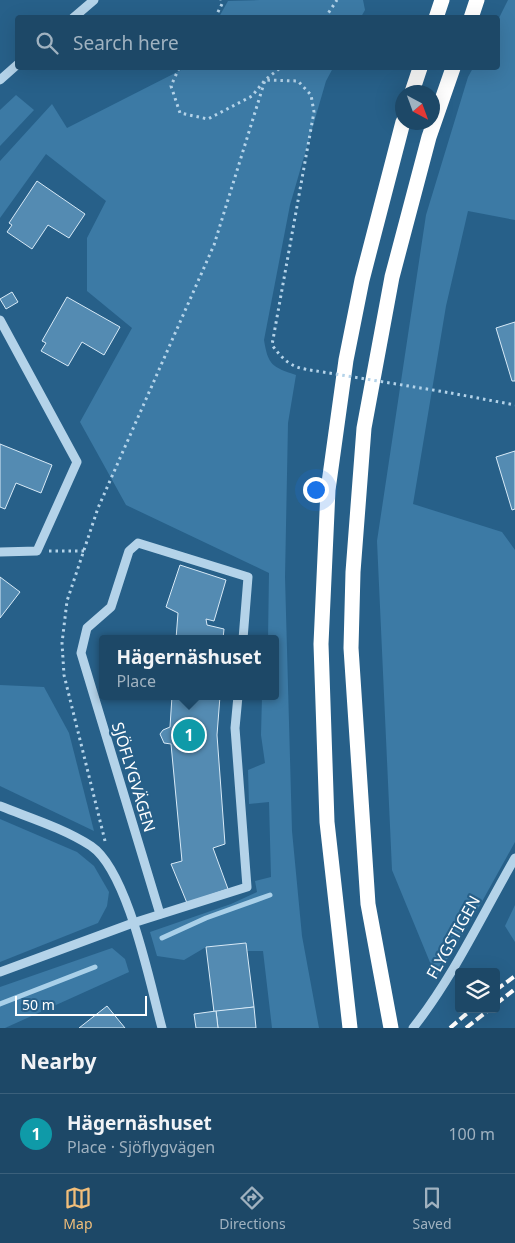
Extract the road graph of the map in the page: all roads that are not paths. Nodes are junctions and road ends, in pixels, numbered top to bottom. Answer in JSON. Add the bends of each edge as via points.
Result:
{"nodes":[{"id":1,"x":94,"y":0,"type":"edge"},
{"id":2,"x":442,"y":0,"type":"edge"},
{"id":3,"x":477,"y":0,"type":"edge"},
{"id":4,"x":76,"y":15,"type":"edge"},
{"id":5,"x":437,"y":15,"type":"edge"},
{"id":6,"x":472,"y":15,"type":"edge"},
{"id":7,"x":15,"y":67,"type":"edge"},
{"id":8,"x":419,"y":70,"type":"edge"},
{"id":9,"x":452,"y":70,"type":"edge"},
{"id":10,"x":0,"y":80,"type":"edge"},
{"id":11,"x":414,"y":85,"type":"edge"},
{"id":12,"x":401,"y":130,"type":"edge"},
{"id":13,"x":0,"y":320,"type":"edge"},
{"id":14,"x":0,"y":552,"type":"edge"},
{"id":15,"x":243,"y":635,"type":"edge"},
{"id":16,"x":238,"y":700,"type":"edge"},
{"id":17,"x":0,"y":806,"type":"edge"},
{"id":18,"x":515,"y":858,"type":"edge"},
{"id":19,"x":160,"y":914,"type":"junction"},
{"id":20,"x":133,"y":923,"type":"junction"},
{"id":21,"x":0,"y":972,"type":"edge"},
{"id":22,"x":162,"y":1028,"type":"edge"},
{"id":23,"x":350,"y":1028,"type":"edge"},
{"id":24,"x":391,"y":1028,"type":"edge"},
{"id":25,"x":413,"y":1028,"type":"edge"}],
"edges":[{"from":1,"to":4,"type":"street"},
{"from":2,"to":5,"type":"highway"},
{"from":3,"to":6,"type":"highway"},
{"from":7,"to":10,"type":"street"},
{"from":8,"to":11,"type":"highway"},
{"from":9,"to":24,"type":"highway","via":[[429,137],[392,277],[364,428],[353,572],[352,648],[368,904]]},
{"from":12,"to":23,"type":"highway","via":[[362,280],[346,360],[328,490],[322,644],[327,822]]},
{"from":13,"to":14,"type":"street","via":[[77,462],[37,551]]},
{"from":15,"to":19,"type":"street","name":"SJÖFLYGVÄGEN","via":[[248,577],[138,543],[129,551],[111,607],[87,628],[81,653]]},
{"from":16,"to":19,"type":"street","via":[[235,728],[247,887]]},
{"from":17,"to":20,"type":"street","via":[[92,846],[113,870]]},
{"from":18,"to":25,"type":"street","name":"FLYGSTIGEN","via":[[452,971]]},
{"from":19,"to":20,"type":"street"},
{"from":20,"to":21,"type":"street"},
{"from":20,"to":22,"type":"street"}]}
